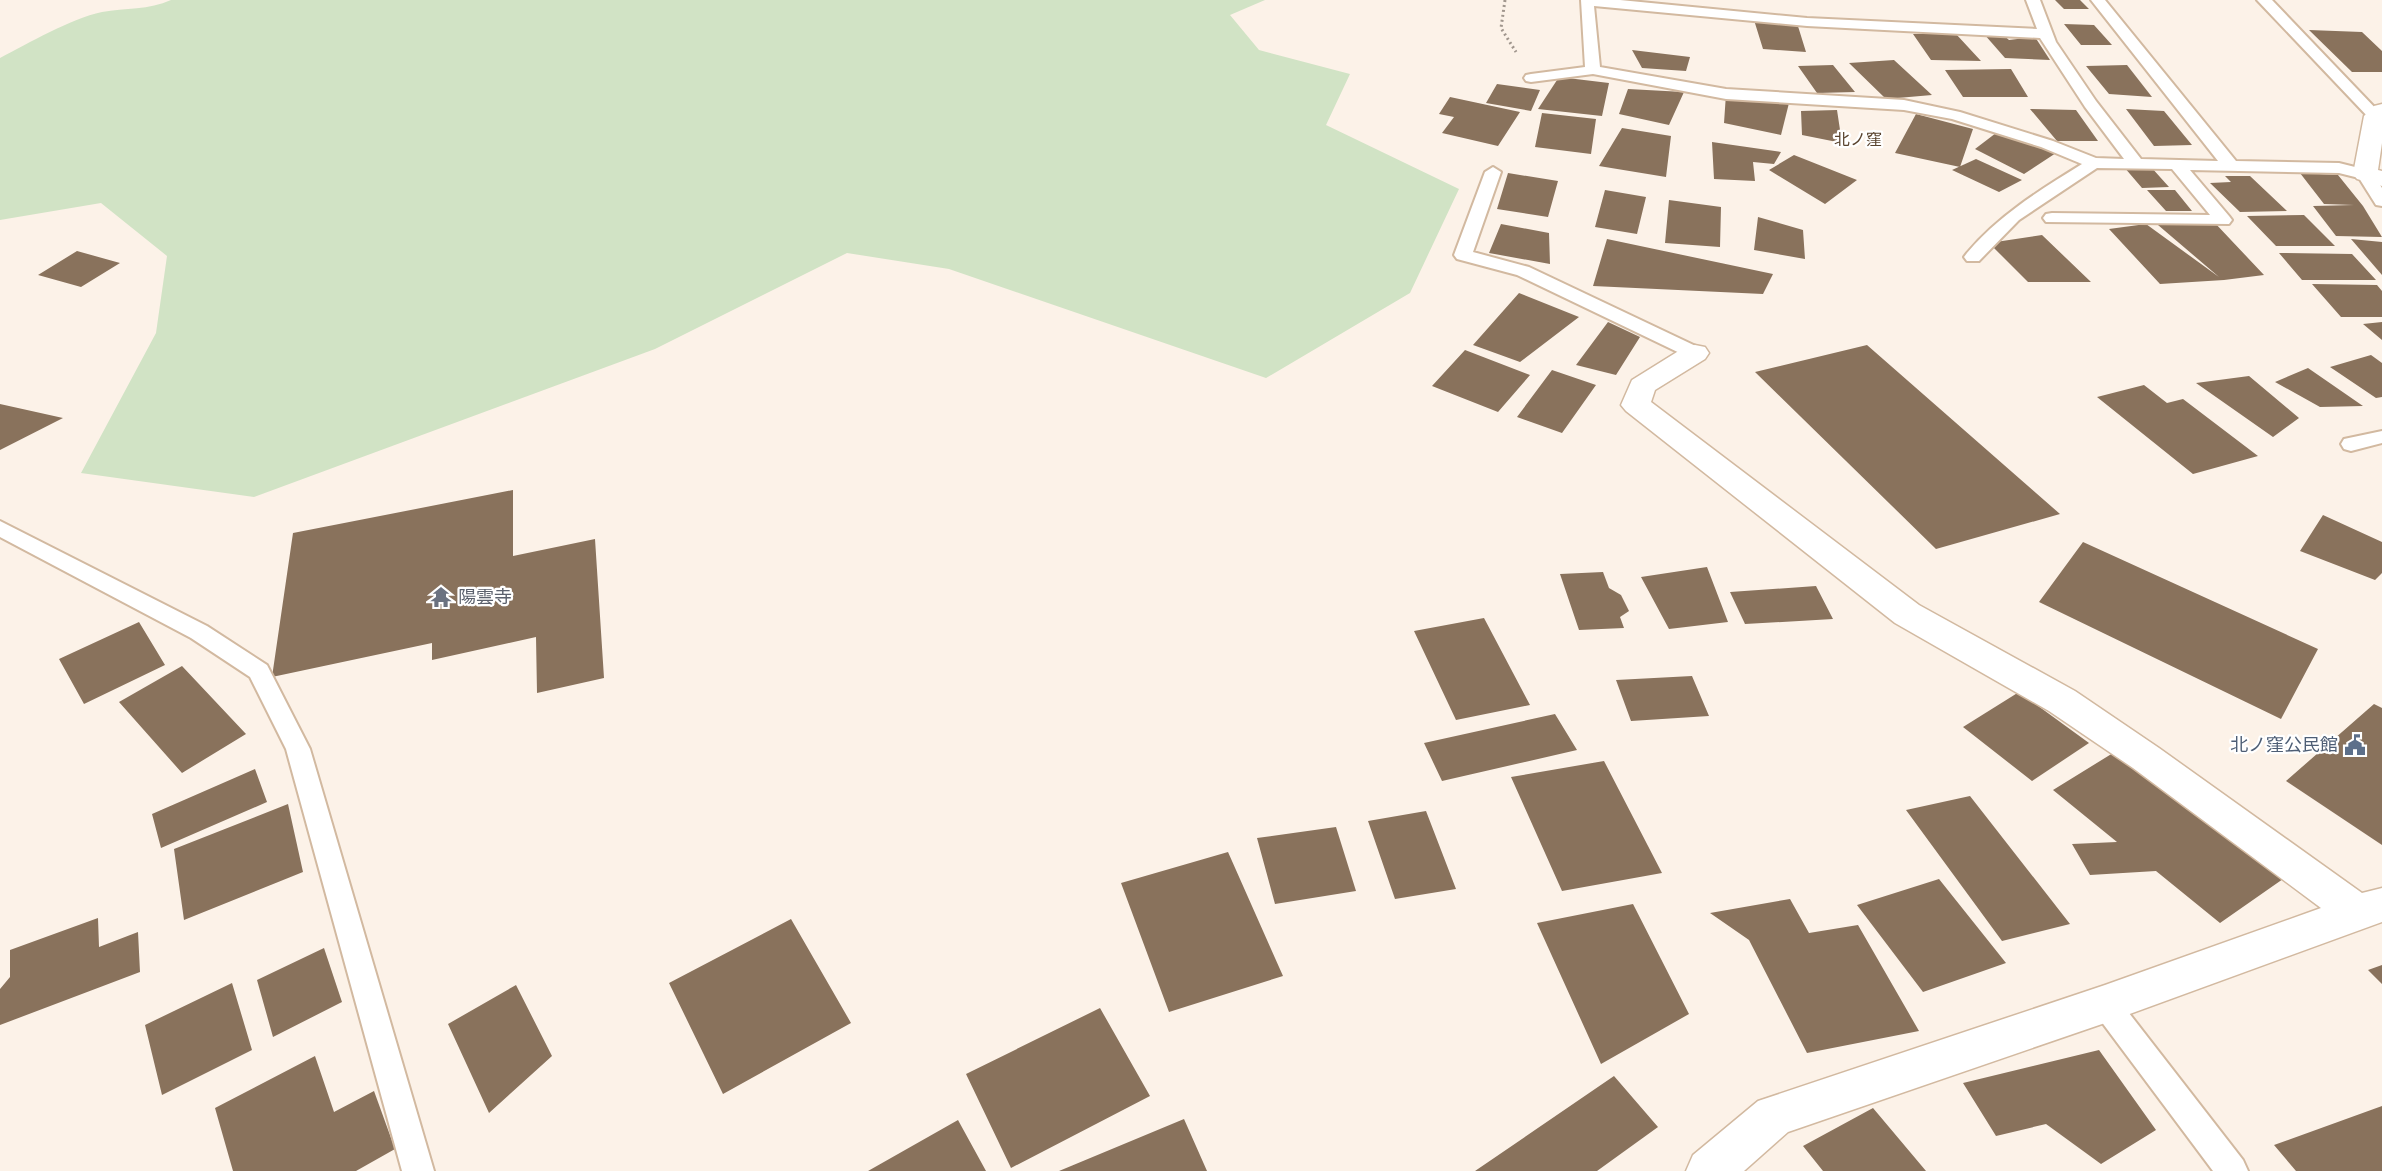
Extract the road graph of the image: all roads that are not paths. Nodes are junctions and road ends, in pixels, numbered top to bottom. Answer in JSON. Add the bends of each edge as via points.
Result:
{"nodes":[{"id":1,"x":2033,"y":0,"type":"edge"},
{"id":2,"x":2098,"y":0,"type":"edge"},
{"id":3,"x":2264,"y":0,"type":"edge"},
{"id":4,"x":2046,"y":34,"type":"junction"},
{"id":5,"x":1593,"y":70,"type":"junction"},
{"id":6,"x":1531,"y":78,"type":"road end"},
{"id":7,"x":2379,"y":113,"type":"edge"},
{"id":8,"x":2135,"y":162,"type":"junction"},
{"id":9,"x":2094,"y":163,"type":"junction"},
{"id":10,"x":2176,"y":164,"type":"junction"},
{"id":11,"x":2231,"y":166,"type":"junction"},
{"id":12,"x":1493,"y":172,"type":"dead end"},
{"id":13,"x":2373,"y":176,"type":"edge"},
{"id":14,"x":2382,"y":201,"type":"edge"},
{"id":15,"x":2052,"y":219,"type":"dead end"},
{"id":16,"x":1973,"y":257,"type":"dead end"},
{"id":17,"x":1695,"y":352,"type":"joint"},
{"id":18,"x":2382,"y":437,"type":"edge"},
{"id":19,"x":2351,"y":444,"type":"dead end"},
{"id":20,"x":0,"y":528,"type":"edge"},
{"id":21,"x":2369,"y":909,"type":"edge"},
{"id":22,"x":2105,"y":1004,"type":"junction"},
{"id":23,"x":418,"y":1171,"type":"edge"},
{"id":24,"x":1709,"y":1171,"type":"edge"},
{"id":25,"x":2232,"y":1171,"type":"edge"}],
"edges":[{"from":1,"to":4,"type":"lane"},
{"from":2,"to":11,"type":"lane"},
{"from":3,"to":7,"type":"lane"},
{"from":4,"to":5,"type":"lane","via":[[1807,22],[1587,1]]},
{"from":4,"to":8,"type":"lane","via":[[2090,104]]},
{"from":5,"to":6,"type":"lane"},
{"from":5,"to":9,"type":"lane","via":[[1726,94],[1904,105],[1955,115]]},
{"from":7,"to":13,"type":"street"},
{"from":8,"to":9,"type":"lane"},
{"from":8,"to":10,"type":"lane"},
{"from":9,"to":16,"type":"lane","via":[[2022,209],[1986,238]]},
{"from":10,"to":11,"type":"lane"},
{"from":10,"to":15,"type":"lane","via":[[2223,220]]},
{"from":11,"to":13,"type":"lane","via":[[2339,168]]},
{"from":12,"to":17,"type":"lane","via":[[1463,255],[1523,271]]},
{"from":13,"to":14,"type":"lane"},
{"from":17,"to":21,"type":"street","via":[[1642,386],[1636,405],[1907,614],[2062,701]]},
{"from":18,"to":19,"type":"lane"},
{"from":20,"to":23,"type":"lane","via":[[199,632],[259,671],[298,749]]},
{"from":21,"to":22,"type":"street"},
{"from":22,"to":24,"type":"street","via":[[1774,1116]]},
{"from":22,"to":25,"type":"lane"}]}
